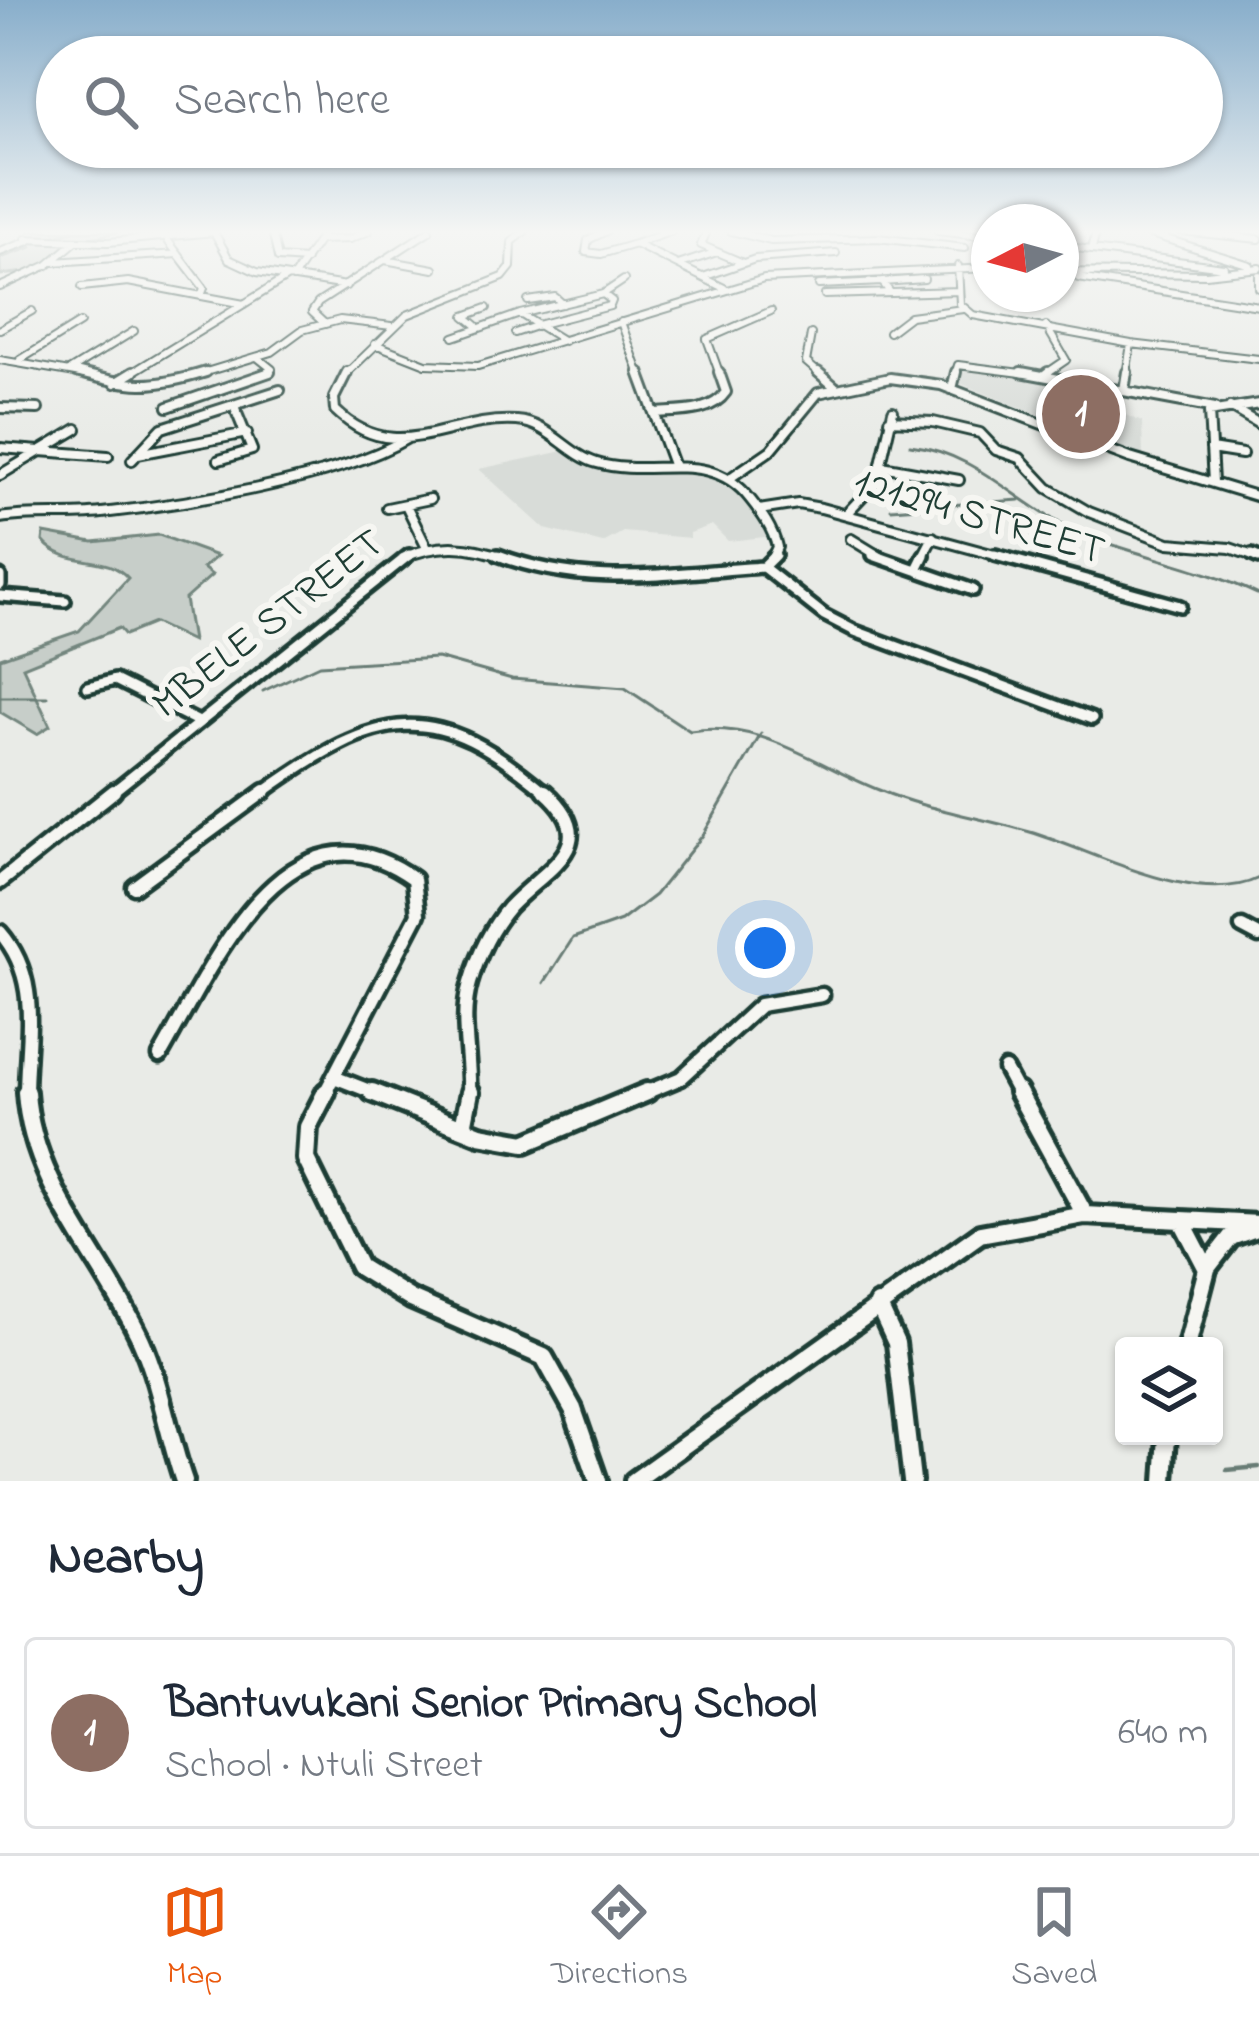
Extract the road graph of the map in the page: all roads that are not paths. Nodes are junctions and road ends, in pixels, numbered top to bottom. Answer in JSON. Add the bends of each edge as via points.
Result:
{"nodes":[{"id":1,"x":223,"y":300,"type":"edge"},
{"id":2,"x":251,"y":300,"type":"edge"},
{"id":3,"x":326,"y":300,"type":"edge"},
{"id":4,"x":439,"y":300,"type":"edge"},
{"id":5,"x":534,"y":300,"type":"edge"},
{"id":6,"x":559,"y":300,"type":"edge"},
{"id":7,"x":579,"y":300,"type":"edge"},
{"id":8,"x":608,"y":300,"type":"edge"},
{"id":9,"x":687,"y":300,"type":"edge"},
{"id":10,"x":960,"y":300,"type":"edge"},
{"id":11,"x":1219,"y":300,"type":"edge"},
{"id":12,"x":528,"y":301,"type":"dead end"},
{"id":13,"x":244,"y":304,"type":"junction"},
{"id":14,"x":563,"y":304,"type":"junction"},
{"id":15,"x":1259,"y":306,"type":"edge"},
{"id":16,"x":487,"y":308,"type":"dead end"},
{"id":17,"x":962,"y":309,"type":"junction"},
{"id":18,"x":32,"y":311,"type":"dead end"},
{"id":19,"x":771,"y":311,"type":"dead end"},
{"id":20,"x":520,"y":314,"type":"junction"},
{"id":21,"x":621,"y":322,"type":"junction"},
{"id":22,"x":80,"y":323,"type":"dead end"},
{"id":23,"x":325,"y":324,"type":"junction"},
{"id":24,"x":476,"y":325,"type":"junction"},
{"id":25,"x":392,"y":326,"type":"junction"},
{"id":26,"x":536,"y":326,"type":"junction"},
{"id":27,"x":1046,"y":326,"type":"junction"},
{"id":28,"x":0,"y":329,"type":"edge"},
{"id":29,"x":134,"y":331,"type":"dead end"},
{"id":30,"x":889,"y":332,"type":"dead end"},
{"id":31,"x":514,"y":333,"type":"dead end"},
{"id":32,"x":812,"y":334,"type":"dead end"},
{"id":33,"x":454,"y":337,"type":"dead end"},
{"id":34,"x":564,"y":341,"type":"junction"},
{"id":35,"x":375,"y":344,"type":"junction"},
{"id":36,"x":1132,"y":344,"type":"junction"},
{"id":37,"x":257,"y":357,"type":"junction"},
{"id":38,"x":1259,"y":359,"type":"edge"},
{"id":39,"x":0,"y":360,"type":"edge"},
{"id":40,"x":17,"y":361,"type":"junction"},
{"id":41,"x":69,"y":371,"type":"junction"},
{"id":42,"x":1043,"y":376,"type":"junction"},
{"id":43,"x":244,"y":382,"type":"junction"},
{"id":44,"x":116,"y":383,"type":"junction"},
{"id":45,"x":834,"y":386,"type":"junction"},
{"id":46,"x":952,"y":389,"type":"junction"},
{"id":47,"x":280,"y":390,"type":"dead end"},
{"id":48,"x":1124,"y":390,"type":"junction"},
{"id":49,"x":261,"y":398,"type":"junction"},
{"id":50,"x":1259,"y":404,"type":"edge"},
{"id":51,"x":234,"y":406,"type":"junction"},
{"id":52,"x":0,"y":407,"type":"edge"},
{"id":53,"x":168,"y":407,"type":"dead end"},
{"id":54,"x":1230,"y":407,"type":"junction"},
{"id":55,"x":1215,"y":408,"type":"junction"},
{"id":56,"x":38,"y":410,"type":"dead end"},
{"id":57,"x":654,"y":413,"type":"junction"},
{"id":58,"x":1259,"y":424,"type":"edge"},
{"id":59,"x":77,"y":429,"type":"dead end"},
{"id":60,"x":247,"y":434,"type":"junction"},
{"id":61,"x":406,"y":439,"type":"junction"},
{"id":62,"x":0,"y":448,"type":"edge"},
{"id":63,"x":1211,"y":448,"type":"junction"},
{"id":64,"x":39,"y":451,"type":"junction"},
{"id":65,"x":1242,"y":454,"type":"dead end"},
{"id":66,"x":108,"y":456,"type":"dead end"},
{"id":67,"x":219,"y":460,"type":"dead end"},
{"id":68,"x":882,"y":466,"type":"junction"},
{"id":69,"x":674,"y":467,"type":"junction"},
{"id":70,"x":0,"y":476,"type":"edge"},
{"id":71,"x":733,"y":476,"type":"junction"},
{"id":72,"x":959,"y":480,"type":"dead end"},
{"id":73,"x":1213,"y":482,"type":"junction"},
{"id":74,"x":1259,"y":497,"type":"edge"},
{"id":75,"x":430,"y":499,"type":"dead end"},
{"id":76,"x":406,"y":505,"type":"junction"},
{"id":77,"x":387,"y":508,"type":"dead end"},
{"id":78,"x":759,"y":510,"type":"junction"},
{"id":79,"x":846,"y":514,"type":"junction"},
{"id":80,"x":0,"y":518,"type":"edge"},
{"id":81,"x":933,"y":537,"type":"junction"},
{"id":82,"x":851,"y":539,"type":"dead end"},
{"id":83,"x":428,"y":548,"type":"junction"},
{"id":84,"x":1259,"y":557,"type":"edge"},
{"id":85,"x":763,"y":567,"type":"junction"},
{"id":86,"x":917,"y":567,"type":"junction"},
{"id":87,"x":973,"y":590,"type":"dead end"},
{"id":88,"x":0,"y":596,"type":"edge"},
{"id":89,"x":65,"y":602,"type":"dead end"},
{"id":90,"x":1180,"y":605,"type":"dead end"},
{"id":91,"x":88,"y":688,"type":"dead end"},
{"id":92,"x":1092,"y":719,"type":"dead end"},
{"id":93,"x":196,"y":722,"type":"junction"},
{"id":94,"x":12,"y":872,"type":"junction"},
{"id":95,"x":0,"y":882,"type":"edge"},
{"id":96,"x":134,"y":886,"type":"dead end"},
{"id":97,"x":0,"y":892,"type":"edge"},
{"id":98,"x":1242,"y":927,"type":"dead end"},
{"id":99,"x":1,"y":930,"type":"edge"},
{"id":100,"x":1259,"y":936,"type":"edge"},
{"id":101,"x":822,"y":995,"type":"dead end"},
{"id":102,"x":160,"y":1056,"type":"dead end"},
{"id":103,"x":1005,"y":1069,"type":"dead end"},
{"id":104,"x":334,"y":1077,"type":"junction"},
{"id":105,"x":463,"y":1127,"type":"junction"},
{"id":106,"x":1085,"y":1215,"type":"junction"},
{"id":107,"x":1183,"y":1223,"type":"junction"},
{"id":108,"x":1259,"y":1226,"type":"edge"},
{"id":109,"x":1207,"y":1269,"type":"junction"},
{"id":110,"x":878,"y":1304,"type":"junction"},
{"id":111,"x":1189,"y":1337,"type":"edge"},
{"id":112,"x":1166,"y":1445,"type":"edge"},
{"id":113,"x":184,"y":1481,"type":"edge"},
{"id":114,"x":598,"y":1481,"type":"edge"},
{"id":115,"x":634,"y":1481,"type":"edge"},
{"id":116,"x":912,"y":1481,"type":"edge"},
{"id":117,"x":1164,"y":1481,"type":"edge"}],
"edges":[{"from":1,"to":13,"type":"street"},
{"from":2,"to":13,"type":"street"},
{"from":3,"to":23,"type":"street","via":[[313,309]]},
{"from":4,"to":25,"type":"street"},
{"from":5,"to":12,"type":"street"},
{"from":6,"to":14,"type":"street"},
{"from":7,"to":14,"type":"street"},
{"from":8,"to":26,"type":"street"},
{"from":9,"to":21,"type":"street"},
{"from":10,"to":17,"type":"street"},
{"from":11,"to":15,"type":"street"},
{"from":13,"to":44,"type":"street"},
{"from":14,"to":20,"type":"street"},
{"from":16,"to":24,"type":"street","via":[[465,316]]},
{"from":17,"to":27,"type":"street"},
{"from":17,"to":30,"type":"street","via":[[910,316]]},
{"from":18,"to":28,"type":"street"},
{"from":19,"to":57,"type":"street","via":[[707,339],[722,400]]},
{"from":20,"to":24,"type":"street"},
{"from":20,"to":26,"type":"street"},
{"from":21,"to":34,"type":"street"},
{"from":21,"to":57,"type":"street"},
{"from":22,"to":40,"type":"street"},
{"from":23,"to":25,"type":"street"},
{"from":23,"to":37,"type":"street"},
{"from":24,"to":33,"type":"street"},
{"from":25,"to":35,"type":"street"},
{"from":26,"to":31,"type":"street"},
{"from":26,"to":34,"type":"street"},
{"from":27,"to":36,"type":"street"},
{"from":27,"to":42,"type":"street","via":[[1066,360]]},
{"from":29,"to":41,"type":"street"},
{"from":32,"to":45,"type":"street","via":[[806,362]]},
{"from":34,"to":35,"type":"street","via":[[464,368],[426,364]]},
{"from":35,"to":61,"type":"street","via":[[338,381],[332,402],[345,422]]},
{"from":36,"to":38,"type":"street"},
{"from":36,"to":48,"type":"street"},
{"from":37,"to":43,"type":"street","via":[[271,372]]},
{"from":37,"to":44,"type":"street","via":[[165,386]]},
{"from":39,"to":40,"type":"street"},
{"from":40,"to":41,"type":"street"},
{"from":41,"to":44,"type":"street"},
{"from":42,"to":46,"type":"street","via":[[961,364]]},
{"from":42,"to":48,"type":"street"},
{"from":43,"to":49,"type":"street"},
{"from":43,"to":53,"type":"street"},
{"from":45,"to":46,"type":"street","via":[[890,378]]},
{"from":45,"to":71,"type":"street","via":[[810,400],[772,450]]},
{"from":46,"to":73,"type":"street"},
{"from":47,"to":49,"type":"street"},
{"from":48,"to":55,"type":"street"},
{"from":49,"to":51,"type":"street"},
{"from":50,"to":54,"type":"street"},
{"from":51,"to":60,"type":"street"},
{"from":51,"to":60,"type":"street","via":[[162,428],[134,457]]},
{"from":52,"to":56,"type":"street"},
{"from":54,"to":55,"type":"street"},
{"from":54,"to":58,"type":"street"},
{"from":55,"to":63,"type":"street"},
{"from":57,"to":69,"type":"street"},
{"from":59,"to":64,"type":"street"},
{"from":60,"to":67,"type":"street","via":[[251,452]]},
{"from":61,"to":69,"type":"street","via":[[517,421],[540,426],[603,465]]},
{"from":61,"to":80,"type":"street","via":[[360,459],[137,508]]},
{"from":62,"to":64,"type":"street"},
{"from":63,"to":65,"type":"street"},
{"from":63,"to":73,"type":"street"},
{"from":64,"to":66,"type":"street"},
{"from":64,"to":70,"type":"street"},
{"from":68,"to":72,"type":"street"},
{"from":68,"to":79,"type":"street"},
{"from":68,"to":84,"type":"street","via":[[891,416],[980,433],[1089,512],[1172,543]]},
{"from":69,"to":71,"type":"street"},
{"from":71,"to":78,"type":"street"},
{"from":73,"to":74,"type":"street"},
{"from":75,"to":76,"type":"street"},
{"from":76,"to":77,"type":"street"},
{"from":76,"to":83,"type":"street"},
{"from":78,"to":79,"type":"street","name":"121294 STREET","via":[[798,504]]},
{"from":78,"to":85,"type":"street","via":[[778,547]]},
{"from":79,"to":81,"type":"street","name":"121294 STREET"},
{"from":81,"to":86,"type":"street"},
{"from":81,"to":90,"type":"street","name":"121294 STREET"},
{"from":82,"to":86,"type":"street","via":[[869,554]]},
{"from":83,"to":85,"type":"street","name":"MBELE STREET","via":[[475,548],[589,579]]},
{"from":83,"to":93,"type":"street","name":"MBELE STREET","via":[[390,565]]},
{"from":85,"to":92,"type":"street","via":[[856,632]]},
{"from":86,"to":87,"type":"street"},
{"from":88,"to":89,"type":"street"},
{"from":91,"to":93,"type":"street","via":[[115,680]]},
{"from":93,"to":94,"type":"street","name":"MBELE STREET"},
{"from":94,"to":95,"type":"street","name":"MBELE STREET"},
{"from":94,"to":97,"type":"street"},
{"from":96,"to":105,"type":"street","via":[[293,770],[368,727],[433,722],[518,767],[565,811],[571,838],[559,863],[504,913],[470,983],[464,1022],[474,1086]]},
{"from":98,"to":100,"type":"street"},
{"from":99,"to":113,"type":"street","via":[[31,982],[23,1082],[30,1129],[141,1341]]},
{"from":101,"to":105,"type":"street","via":[[760,1005],[681,1078],[545,1138],[509,1142]]},
{"from":102,"to":104,"type":"street","via":[[232,929],[266,892],[342,852],[372,854],[414,879],[418,914]]},
{"from":103,"to":106,"type":"street"},
{"from":104,"to":105,"type":"street"},
{"from":104,"to":114,"type":"street","via":[[304,1152],[359,1268],[544,1357],[574,1409]]},
{"from":106,"to":107,"type":"street"},
{"from":106,"to":110,"type":"street","via":[[980,1234]]},
{"from":107,"to":108,"type":"street"},
{"from":107,"to":109,"type":"street"},
{"from":108,"to":109,"type":"street","via":[[1231,1238]]},
{"from":109,"to":111,"type":"street"},
{"from":110,"to":115,"type":"street"},
{"from":110,"to":116,"type":"street","via":[[896,1343]]},
{"from":112,"to":117,"type":"street"}]}
